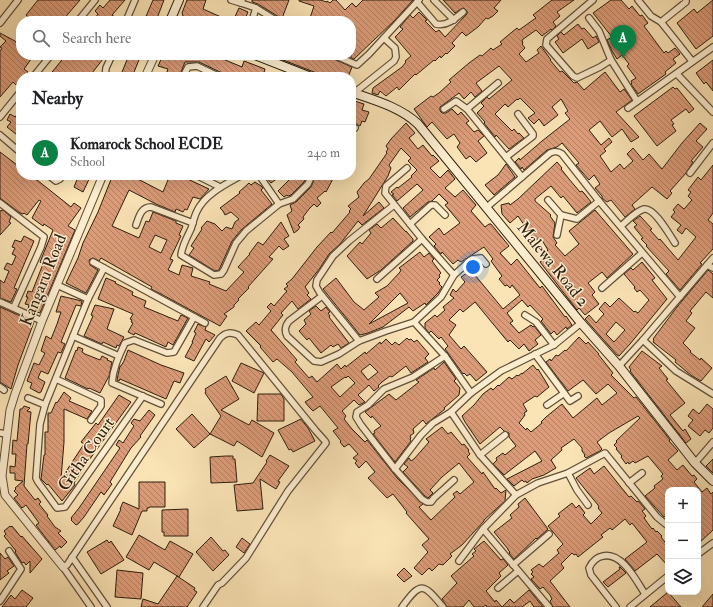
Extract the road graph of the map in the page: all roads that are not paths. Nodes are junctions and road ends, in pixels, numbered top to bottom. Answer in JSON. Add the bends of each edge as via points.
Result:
{"nodes":[{"id":1,"x":18,"y":0,"type":"edge"},
{"id":2,"x":95,"y":0,"type":"edge"},
{"id":3,"x":135,"y":0,"type":"edge"},
{"id":4,"x":179,"y":0,"type":"edge"},
{"id":5,"x":231,"y":0,"type":"edge"},
{"id":6,"x":434,"y":0,"type":"edge"},
{"id":7,"x":593,"y":0,"type":"edge"},
{"id":8,"x":638,"y":0,"type":"edge"},
{"id":9,"x":686,"y":0,"type":"edge"},
{"id":10,"x":241,"y":1,"type":"edge"},
{"id":11,"x":418,"y":1,"type":"edge"},
{"id":12,"x":256,"y":8,"type":"junction"},
{"id":13,"x":463,"y":12,"type":"dead end"},
{"id":14,"x":82,"y":16,"type":"edge"},
{"id":15,"x":128,"y":16,"type":"edge"},
{"id":16,"x":172,"y":16,"type":"edge"},
{"id":17,"x":254,"y":16,"type":"edge"},
{"id":18,"x":269,"y":16,"type":"edge"},
{"id":19,"x":588,"y":18,"type":"dead end"},
{"id":20,"x":454,"y":20,"type":"junction"},
{"id":21,"x":661,"y":22,"type":"junction"},
{"id":22,"x":0,"y":23,"type":"edge"},
{"id":23,"x":384,"y":38,"type":"junction"},
{"id":24,"x":713,"y":47,"type":"edge"},
{"id":25,"x":46,"y":60,"type":"edge"},
{"id":26,"x":110,"y":60,"type":"edge"},
{"id":27,"x":153,"y":60,"type":"edge"},
{"id":28,"x":267,"y":60,"type":"edge"},
{"id":29,"x":345,"y":60,"type":"edge"},
{"id":30,"x":611,"y":60,"type":"junction"},
{"id":31,"x":692,"y":61,"type":"junction"},
{"id":32,"x":106,"y":68,"type":"junction"},
{"id":33,"x":37,"y":72,"type":"edge"},
{"id":34,"x":103,"y":72,"type":"edge"},
{"id":35,"x":106,"y":72,"type":"edge"},
{"id":36,"x":147,"y":72,"type":"edge"},
{"id":37,"x":185,"y":72,"type":"edge"},
{"id":38,"x":208,"y":72,"type":"edge"},
{"id":39,"x":293,"y":72,"type":"edge"},
{"id":40,"x":676,"y":74,"type":"junction"},
{"id":41,"x":498,"y":83,"type":"dead end"},
{"id":42,"x":356,"y":89,"type":"edge"},
{"id":43,"x":356,"y":94,"type":"edge"},
{"id":44,"x":16,"y":97,"type":"edge"},
{"id":45,"x":637,"y":100,"type":"junction"},
{"id":46,"x":628,"y":108,"type":"dead end"},
{"id":47,"x":444,"y":109,"type":"dead end"},
{"id":48,"x":467,"y":109,"type":"junction"},
{"id":49,"x":713,"y":112,"type":"edge"},
{"id":50,"x":518,"y":114,"type":"dead end"},
{"id":51,"x":0,"y":117,"type":"edge"},
{"id":52,"x":0,"y":135,"type":"edge"},
{"id":53,"x":712,"y":148,"type":"edge"},
{"id":54,"x":16,"y":149,"type":"edge"},
{"id":55,"x":506,"y":157,"type":"junction"},
{"id":56,"x":407,"y":168,"type":"dead end"},
{"id":57,"x":690,"y":173,"type":"dead end"},
{"id":58,"x":522,"y":177,"type":"junction"},
{"id":59,"x":101,"y":180,"type":"edge"},
{"id":60,"x":206,"y":180,"type":"edge"},
{"id":61,"x":233,"y":180,"type":"edge"},
{"id":62,"x":262,"y":180,"type":"edge"},
{"id":63,"x":310,"y":180,"type":"edge"},
{"id":64,"x":220,"y":187,"type":"junction"},
{"id":65,"x":548,"y":200,"type":"dead end"},
{"id":66,"x":599,"y":201,"type":"junction"},
{"id":67,"x":0,"y":203,"type":"edge"},
{"id":68,"x":279,"y":204,"type":"junction"},
{"id":69,"x":394,"y":205,"type":"junction"},
{"id":70,"x":487,"y":208,"type":"junction"},
{"id":71,"x":445,"y":215,"type":"dead end"},
{"id":72,"x":561,"y":216,"type":"junction"},
{"id":73,"x":193,"y":223,"type":"junction"},
{"id":74,"x":410,"y":224,"type":"junction"},
{"id":75,"x":136,"y":225,"type":"dead end"},
{"id":76,"x":620,"y":226,"type":"junction"},
{"id":77,"x":557,"y":235,"type":"dead end"},
{"id":78,"x":422,"y":239,"type":"junction"},
{"id":79,"x":675,"y":242,"type":"dead end"},
{"id":80,"x":642,"y":253,"type":"junction"},
{"id":81,"x":713,"y":258,"type":"edge"},
{"id":82,"x":93,"y":262,"type":"dead end"},
{"id":83,"x":486,"y":264,"type":"dead end"},
{"id":84,"x":707,"y":264,"type":"junction"},
{"id":85,"x":104,"y":268,"type":"junction"},
{"id":86,"x":713,"y":268,"type":"edge"},
{"id":87,"x":454,"y":275,"type":"junction"},
{"id":88,"x":377,"y":279,"type":"dead end"},
{"id":89,"x":57,"y":285,"type":"junction"},
{"id":90,"x":602,"y":288,"type":"dead end"},
{"id":91,"x":322,"y":296,"type":"junction"},
{"id":92,"x":680,"y":297,"type":"junction"},
{"id":93,"x":88,"y":300,"type":"junction"},
{"id":94,"x":0,"y":302,"type":"edge"},
{"id":95,"x":14,"y":307,"type":"junction"},
{"id":96,"x":526,"y":315,"type":"dead end"},
{"id":97,"x":194,"y":317,"type":"junction"},
{"id":98,"x":42,"y":321,"type":"junction"},
{"id":99,"x":414,"y":322,"type":"junction"},
{"id":100,"x":581,"y":322,"type":"junction"},
{"id":101,"x":205,"y":323,"type":"dead end"},
{"id":102,"x":73,"y":336,"type":"junction"},
{"id":103,"x":643,"y":340,"type":"junction"},
{"id":104,"x":359,"y":341,"type":"junction"},
{"id":105,"x":554,"y":345,"type":"junction"},
{"id":106,"x":535,"y":354,"type":"junction"},
{"id":107,"x":119,"y":356,"type":"junction"},
{"id":108,"x":445,"y":356,"type":"junction"},
{"id":109,"x":619,"y":366,"type":"junction"},
{"id":110,"x":56,"y":379,"type":"junction"},
{"id":111,"x":471,"y":393,"type":"junction"},
{"id":112,"x":563,"y":394,"type":"junction"},
{"id":113,"x":713,"y":394,"type":"edge"},
{"id":114,"x":143,"y":396,"type":"junction"},
{"id":115,"x":578,"y":396,"type":"dead end"},
{"id":116,"x":28,"y":398,"type":"dead end"},
{"id":117,"x":161,"y":404,"type":"dead end"},
{"id":118,"x":45,"y":405,"type":"junction"},
{"id":119,"x":547,"y":405,"type":"dead end"},
{"id":120,"x":451,"y":412,"type":"junction"},
{"id":121,"x":91,"y":420,"type":"dead end"},
{"id":122,"x":4,"y":434,"type":"edge"},
{"id":123,"x":505,"y":435,"type":"dead end"},
{"id":124,"x":713,"y":442,"type":"edge"},
{"id":125,"x":480,"y":454,"type":"junction"},
{"id":126,"x":695,"y":463,"type":"junction"},
{"id":127,"x":395,"y":469,"type":"junction"},
{"id":128,"x":568,"y":473,"type":"junction"},
{"id":129,"x":642,"y":473,"type":"dead end"},
{"id":130,"x":454,"y":480,"type":"dead end"},
{"id":131,"x":713,"y":481,"type":"edge"},
{"id":132,"x":629,"y":483,"type":"junction"},
{"id":133,"x":516,"y":495,"type":"junction"},
{"id":134,"x":2,"y":496,"type":"edge"},
{"id":135,"x":588,"y":505,"type":"dead end"},
{"id":136,"x":665,"y":524,"type":"edge"},
{"id":137,"x":483,"y":529,"type":"junction"},
{"id":138,"x":549,"y":534,"type":"dead end"},
{"id":139,"x":713,"y":543,"type":"edge"},
{"id":140,"x":9,"y":551,"type":"dead end"},
{"id":141,"x":701,"y":552,"type":"edge"},
{"id":142,"x":72,"y":557,"type":"junction"},
{"id":143,"x":459,"y":561,"type":"dead end"},
{"id":144,"x":512,"y":564,"type":"junction"},
{"id":145,"x":63,"y":567,"type":"junction"},
{"id":146,"x":518,"y":571,"type":"junction"},
{"id":147,"x":665,"y":578,"type":"edge"},
{"id":148,"x":498,"y":588,"type":"dead end"},
{"id":149,"x":645,"y":594,"type":"junction"},
{"id":150,"x":0,"y":600,"type":"edge"},
{"id":151,"x":91,"y":607,"type":"edge"},
{"id":152,"x":107,"y":607,"type":"edge"},
{"id":153,"x":203,"y":607,"type":"edge"},
{"id":154,"x":402,"y":607,"type":"edge"},
{"id":155,"x":443,"y":607,"type":"edge"},
{"id":156,"x":549,"y":607,"type":"edge"},
{"id":157,"x":616,"y":607,"type":"edge"},
{"id":158,"x":630,"y":607,"type":"edge"}],
"edges":[{"from":1,"to":22,"type":"street"},
{"from":2,"to":14,"type":"street"},
{"from":3,"to":15,"type":"street"},
{"from":4,"to":16,"type":"main road"},
{"from":5,"to":10,"type":"street"},
{"from":6,"to":20,"type":"street"},
{"from":7,"to":30,"type":"street","via":[[547,39],[546,45],[577,78]]},
{"from":8,"to":21,"type":"street","via":[[651,16]]},
{"from":9,"to":21,"type":"street"},
{"from":10,"to":12,"type":"street"},
{"from":11,"to":20,"type":"street","via":[[436,24],[442,25]]},
{"from":11,"to":23,"type":"street"},
{"from":12,"to":17,"type":"street"},
{"from":12,"to":18,"type":"street"},
{"from":13,"to":20,"type":"street"},
{"from":19,"to":30,"type":"street","via":[[600,31]]},
{"from":21,"to":31,"type":"street"},
{"from":23,"to":29,"type":"street","via":[[356,65]]},
{"from":23,"to":42,"type":"street","via":[[395,48],[394,61]]},
{"from":24,"to":31,"type":"street"},
{"from":25,"to":33,"type":"street"},
{"from":26,"to":32,"type":"street"},
{"from":27,"to":36,"type":"street"},
{"from":28,"to":39,"type":"main road"},
{"from":30,"to":45,"type":"street"},
{"from":31,"to":40,"type":"street"},
{"from":32,"to":34,"type":"street"},
{"from":32,"to":35,"type":"street"},
{"from":37,"to":38,"type":"street","via":[[188,67],[194,66]]},
{"from":40,"to":45,"type":"street"},
{"from":40,"to":49,"type":"street"},
{"from":41,"to":48,"type":"street"},
{"from":43,"to":70,"type":"main road","name":"Malewa Road 2","via":[[410,116]]},
{"from":44,"to":51,"type":"street"},
{"from":45,"to":46,"type":"street"},
{"from":47,"to":48,"type":"street","via":[[456,101]]},
{"from":48,"to":55,"type":"street"},
{"from":50,"to":55,"type":"street","via":[[533,134]]},
{"from":52,"to":54,"type":"street"},
{"from":53,"to":57,"type":"street"},
{"from":55,"to":58,"type":"street"},
{"from":56,"to":69,"type":"street","via":[[384,189]]},
{"from":58,"to":66,"type":"street","via":[[550,154],[559,152]]},
{"from":58,"to":70,"type":"street"},
{"from":59,"to":89,"type":"street","name":"Kangaru Road"},
{"from":60,"to":64,"type":"street"},
{"from":61,"to":64,"type":"street"},
{"from":62,"to":68,"type":"street"},
{"from":63,"to":68,"type":"street","via":[[293,199]]},
{"from":64,"to":73,"type":"street","via":[[202,204]]},
{"from":65,"to":72,"type":"street"},
{"from":66,"to":72,"type":"street","via":[[577,219]]},
{"from":66,"to":76,"type":"street"},
{"from":67,"to":95,"type":"street","via":[[44,237]]},
{"from":68,"to":73,"type":"street","via":[[236,242],[224,270],[218,275],[181,255]]},
{"from":69,"to":74,"type":"street"},
{"from":69,"to":91,"type":"street","via":[[333,256],[317,280],[316,286]]},
{"from":70,"to":100,"type":"main road","name":"Malewa Road 2"},
{"from":71,"to":74,"type":"street","via":[[435,205],[431,205]]},
{"from":72,"to":77,"type":"street"},
{"from":73,"to":75,"type":"street","via":[[147,207]]},
{"from":74,"to":78,"type":"street"},
{"from":76,"to":79,"type":"street","via":[[643,209],[652,210]]},
{"from":76,"to":80,"type":"street"},
{"from":78,"to":87,"type":"street"},
{"from":78,"to":88,"type":"street"},
{"from":80,"to":90,"type":"street"},
{"from":80,"to":92,"type":"street"},
{"from":81,"to":84,"type":"street"},
{"from":82,"to":85,"type":"street"},
{"from":83,"to":87,"type":"street","via":[[481,258],[472,259]]},
{"from":84,"to":86,"type":"street"},
{"from":84,"to":92,"type":"street"},
{"from":85,"to":93,"type":"street","name":"Githa Court"},
{"from":85,"to":97,"type":"street"},
{"from":87,"to":99,"type":"street","via":[[441,297]]},
{"from":89,"to":93,"type":"street"},
{"from":89,"to":98,"type":"street","name":"Kangaru Road"},
{"from":91,"to":104,"type":"street"},
{"from":91,"to":104,"type":"street","via":[[285,325],[287,336],[317,362],[339,354]]},
{"from":92,"to":103,"type":"street"},
{"from":93,"to":102,"type":"street","name":"Githa Court"},
{"from":94,"to":95,"type":"street"},
{"from":95,"to":98,"type":"street"},
{"from":96,"to":105,"type":"street","via":[[536,322]]},
{"from":97,"to":101,"type":"street"},
{"from":97,"to":107,"type":"street","via":[[174,352],[167,353],[134,340],[126,343]]},
{"from":98,"to":122,"type":"street","name":"Kangaru Road"},
{"from":99,"to":104,"type":"street"},
{"from":99,"to":108,"type":"street"},
{"from":100,"to":105,"type":"street"},
{"from":100,"to":109,"type":"main road","name":"Malewa Road 2"},
{"from":102,"to":107,"type":"street"},
{"from":102,"to":110,"type":"street","name":"Githa Court"},
{"from":103,"to":109,"type":"street"},
{"from":103,"to":113,"type":"street","via":[[676,371]]},
{"from":105,"to":106,"type":"street"},
{"from":106,"to":111,"type":"street","via":[[501,371]]},
{"from":106,"to":112,"type":"street"},
{"from":107,"to":114,"type":"street","via":[[112,383]]},
{"from":108,"to":111,"type":"street"},
{"from":108,"to":127,"type":"street","via":[[413,377],[384,389],[368,406],[357,412],[357,419]]},
{"from":109,"to":126,"type":"main road","name":"Malewa Road 2"},
{"from":110,"to":118,"type":"street","name":"Githa Court"},
{"from":110,"to":121,"type":"street","via":[[101,400],[101,406]]},
{"from":111,"to":120,"type":"street"},
{"from":112,"to":115,"type":"street","via":[[570,401]]},
{"from":112,"to":119,"type":"street"},
{"from":114,"to":117,"type":"street"},
{"from":114,"to":118,"type":"street","name":"Githa Court","via":[[65,507],[57,508],[36,478],[40,424]]},
{"from":116,"to":118,"type":"street"},
{"from":120,"to":125,"type":"street"},
{"from":120,"to":127,"type":"street","via":[[433,423],[421,435]]},
{"from":122,"to":134,"type":"street","name":"Kangaru Road"},
{"from":123,"to":125,"type":"street"},
{"from":124,"to":126,"type":"street"},
{"from":125,"to":133,"type":"street"},
{"from":126,"to":131,"type":"main road","name":"Malewa Road 2"},
{"from":127,"to":130,"type":"street","via":[[427,502],[431,502]]},
{"from":128,"to":132,"type":"street","via":[[605,453]]},
{"from":128,"to":133,"type":"street","via":[[538,483]]},
{"from":128,"to":135,"type":"street"},
{"from":129,"to":132,"type":"street"},
{"from":132,"to":136,"type":"street"},
{"from":133,"to":137,"type":"street"},
{"from":134,"to":145,"type":"street","name":"Kangaru Road"},
{"from":137,"to":143,"type":"street"},
{"from":137,"to":144,"type":"street"},
{"from":138,"to":144,"type":"street"},
{"from":139,"to":141,"type":"street"},
{"from":140,"to":150,"type":"street","via":[[21,569]]},
{"from":142,"to":145,"type":"street"},
{"from":142,"to":152,"type":"street"},
{"from":142,"to":153,"type":"street","via":[[220,338],[224,334],[233,333],[238,335],[326,443],[288,491],[246,558],[218,585]]},
{"from":144,"to":146,"type":"street"},
{"from":145,"to":151,"type":"street"},
{"from":146,"to":148,"type":"street"},
{"from":146,"to":156,"type":"street"},
{"from":147,"to":149,"type":"street"},
{"from":149,"to":157,"type":"street","via":[[622,562],[610,555],[600,556],[589,568]]},
{"from":149,"to":158,"type":"street"},
{"from":154,"to":155,"type":"street","via":[[418,588],[427,589]]}]}
